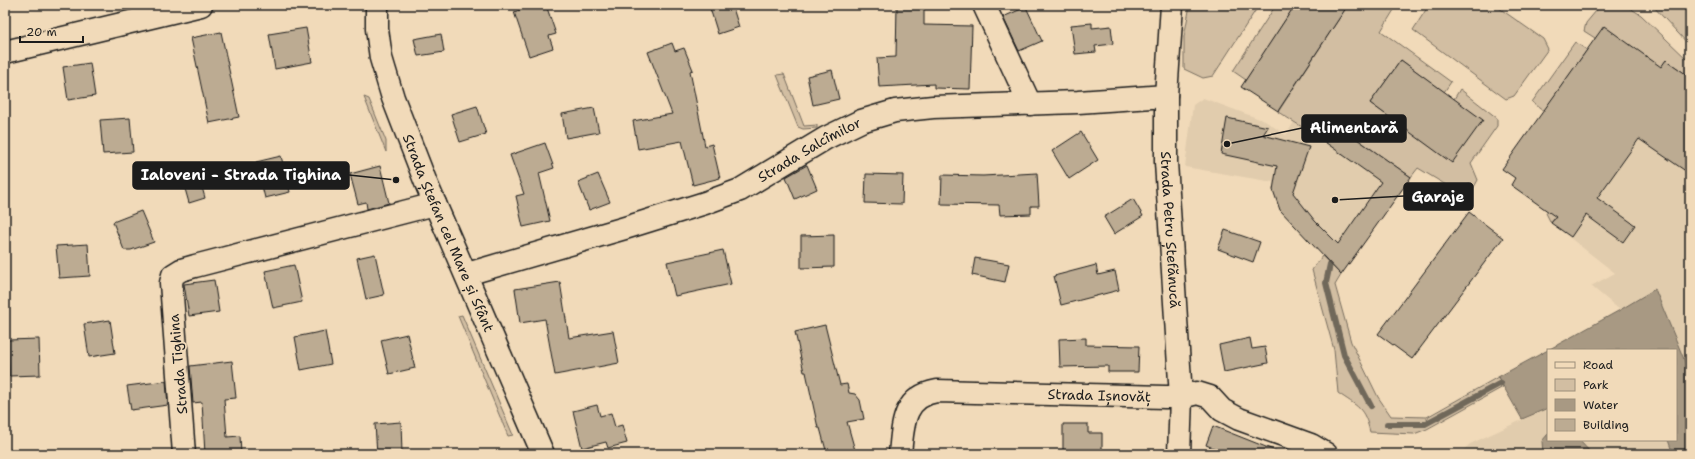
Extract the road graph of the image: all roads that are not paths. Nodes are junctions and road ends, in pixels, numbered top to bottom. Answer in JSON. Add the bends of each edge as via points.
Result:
{"nodes":[{"id":1,"x":201,"y":5,"type":"edge"},
{"id":2,"x":377,"y":5,"type":"edge"},
{"id":3,"x":984,"y":5,"type":"edge"},
{"id":4,"x":1172,"y":5,"type":"edge"},
{"id":5,"x":5,"y":52,"type":"edge"},
{"id":6,"x":1166,"y":96,"type":"junction"},
{"id":7,"x":1030,"y":104,"type":"junction"},
{"id":8,"x":435,"y":204,"type":"junction"},
{"id":9,"x":467,"y":274,"type":"junction"},
{"id":10,"x":1181,"y":397,"type":"junction"},
{"id":11,"x":184,"y":454,"type":"edge"},
{"id":12,"x":543,"y":454,"type":"edge"},
{"id":13,"x":900,"y":454,"type":"edge"},
{"id":14,"x":1179,"y":454,"type":"edge"},
{"id":15,"x":1326,"y":454,"type":"edge"}],
"edges":[{"from":1,"to":5,"type":"street"},
{"from":2,"to":8,"type":"street","name":"Strada Ștefan cel Mare și Sfânt","via":[[381,58],[393,98]]},
{"from":3,"to":7,"type":"street"},
{"from":4,"to":6,"type":"street","name":"Strada Petru Ștefănucă"},
{"from":6,"to":7,"type":"street","name":"Strada Salcîmilor"},
{"from":6,"to":10,"type":"street","name":"Strada Petru Ștefănucă","via":[[1166,162]]},
{"from":7,"to":9,"type":"street","name":"Strada Salcîmilor","via":[[933,107],[895,111],[861,121],[826,138],[740,190],[647,221]]},
{"from":8,"to":9,"type":"street","name":"Strada Ștefan cel Mare și Sfânt"},
{"from":8,"to":11,"type":"street","name":"Strada Tighina","via":[[195,266],[173,275],[171,283]]},
{"from":9,"to":12,"type":"street","name":"Strada Ștefan cel Mare și Sfânt"},
{"from":10,"to":13,"type":"street","name":"Strada Ișnovăț","via":[[1020,392],[926,393],[910,407],[904,420]]},
{"from":10,"to":14,"type":"street","name":"Strada Petru Ștefănucă"},
{"from":10,"to":15,"type":"street","name":"Strada Ișnovăț","via":[[1197,393],[1210,397],[1222,410],[1239,419],[1311,445]]}]}
